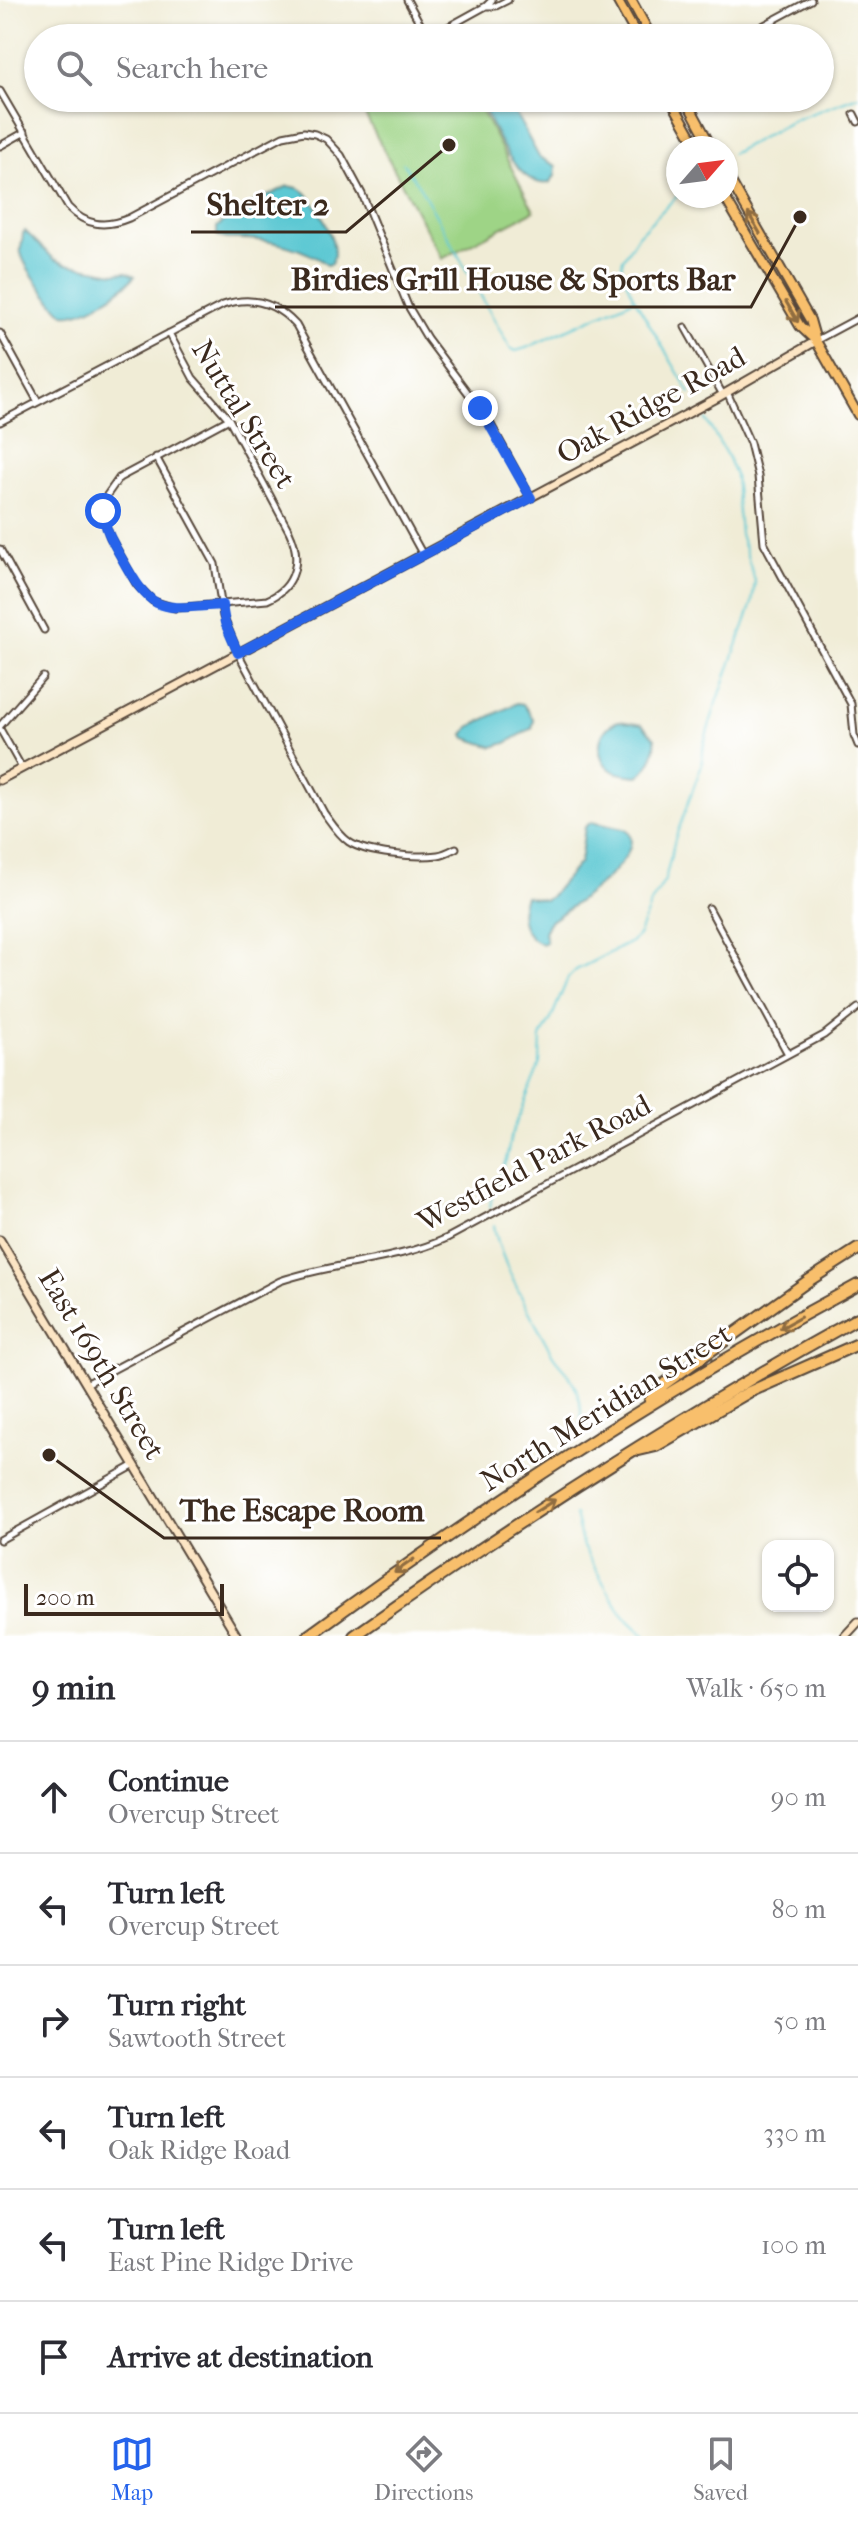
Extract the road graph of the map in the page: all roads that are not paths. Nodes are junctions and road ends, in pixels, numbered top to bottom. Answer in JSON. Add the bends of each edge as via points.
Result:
{"nodes":[{"id":1,"x":407,"y":0,"type":"edge"},
{"id":2,"x":492,"y":0,"type":"edge"},
{"id":3,"x":508,"y":0,"type":"edge"},
{"id":4,"x":617,"y":0,"type":"edge"},
{"id":5,"x":631,"y":0,"type":"edge"},
{"id":6,"x":811,"y":0,"type":"edge"},
{"id":7,"x":486,"y":6,"type":"junction"},
{"id":8,"x":420,"y":24,"type":"edge"},
{"id":9,"x":453,"y":24,"type":"edge"},
{"id":10,"x":630,"y":24,"type":"edge"},
{"id":11,"x":644,"y":24,"type":"edge"},
{"id":12,"x":766,"y":24,"type":"edge"},
{"id":13,"x":0,"y":91,"type":"edge"},
{"id":14,"x":678,"y":112,"type":"edge"},
{"id":15,"x":693,"y":112,"type":"edge"},
{"id":16,"x":854,"y":114,"type":"dead end"},
{"id":17,"x":858,"y":122,"type":"edge"},
{"id":18,"x":25,"y":132,"type":"junction"},
{"id":19,"x":691,"y":136,"type":"edge"},
{"id":20,"x":706,"y":136,"type":"edge"},
{"id":21,"x":0,"y":146,"type":"edge"},
{"id":22,"x":738,"y":194,"type":"edge"},
{"id":23,"x":731,"y":208,"type":"edge"},
{"id":24,"x":858,"y":318,"type":"edge"},
{"id":25,"x":685,"y":327,"type":"dead end"},
{"id":26,"x":0,"y":333,"type":"edge"},
{"id":27,"x":169,"y":333,"type":"junction"},
{"id":28,"x":816,"y":341,"type":"junction"},
{"id":29,"x":725,"y":393,"type":"junction"},
{"id":30,"x":38,"y":402,"type":"junction"},
{"id":31,"x":858,"y":415,"type":"edge"},
{"id":32,"x":229,"y":419,"type":"junction"},
{"id":33,"x":0,"y":422,"type":"edge"},
{"id":34,"x":156,"y":457,"type":"junction"},
{"id":35,"x":531,"y":498,"type":"junction"},
{"id":36,"x":0,"y":549,"type":"edge"},
{"id":37,"x":423,"y":555,"type":"junction"},
{"id":38,"x":222,"y":605,"type":"junction"},
{"id":39,"x":44,"y":630,"type":"dead end"},
{"id":40,"x":238,"y":653,"type":"junction"},
{"id":41,"x":43,"y":677,"type":"dead end"},
{"id":42,"x":0,"y":728,"type":"edge"},
{"id":43,"x":858,"y":745,"type":"edge"},
{"id":44,"x":22,"y":768,"type":"junction"},
{"id":45,"x":0,"y":780,"type":"edge"},
{"id":46,"x":456,"y":848,"type":"dead end"},
{"id":47,"x":709,"y":908,"type":"dead end"},
{"id":48,"x":858,"y":1008,"type":"edge"},
{"id":49,"x":788,"y":1054,"type":"junction"},
{"id":50,"x":0,"y":1240,"type":"edge"},
{"id":51,"x":858,"y":1249,"type":"edge"},
{"id":52,"x":858,"y":1285,"type":"edge"},
{"id":53,"x":858,"y":1318,"type":"edge"},
{"id":54,"x":858,"y":1344,"type":"edge"},
{"id":55,"x":86,"y":1384,"type":"junction"},
{"id":56,"x":645,"y":1407,"type":"junction"},
{"id":57,"x":629,"y":1452,"type":"junction"},
{"id":58,"x":135,"y":1465,"type":"junction"},
{"id":59,"x":0,"y":1540,"type":"edge"},
{"id":60,"x":858,"y":1622,"type":"edge"},
{"id":61,"x":237,"y":1636,"type":"edge"},
{"id":62,"x":308,"y":1636,"type":"edge"},
{"id":63,"x":354,"y":1636,"type":"edge"},
{"id":64,"x":845,"y":1636,"type":"edge"}],
"edges":[{"from":1,"to":8,"type":"street"},
{"from":2,"to":7,"type":"street"},
{"from":3,"to":7,"type":"street"},
{"from":4,"to":10,"type":"main road"},
{"from":5,"to":11,"type":"main road"},
{"from":6,"to":12,"type":"street"},
{"from":7,"to":9,"type":"street"},
{"from":13,"to":18,"type":"street"},
{"from":14,"to":19,"type":"main road"},
{"from":15,"to":20,"type":"main road"},
{"from":16,"to":17,"type":"street"},
{"from":18,"to":21,"type":"street"},
{"from":18,"to":35,"type":"street","via":[[68,207],[87,222],[109,225],[283,136],[304,132],[326,139],[362,194],[408,306],[489,421]]},
{"from":28,"to":22,"type":"main road","one_way":true,"via":[[810,320]]},
{"from":23,"to":28,"type":"main road","one_way":true,"via":[[800,326]]},
{"from":24,"to":28,"type":"street"},
{"from":25,"to":29,"type":"street"},
{"from":26,"to":30,"type":"street"},
{"from":27,"to":30,"type":"street"},
{"from":27,"to":32,"type":"street","name":"Nuttal Street","via":[[197,383]]},
{"from":27,"to":37,"type":"street","via":[[241,300],[265,303],[289,317]]},
{"from":28,"to":29,"type":"street","name":"Oak Ridge Road"},
{"from":28,"to":31,"type":"main road"},
{"from":29,"to":35,"type":"street","name":"Oak Ridge Road"},
{"from":29,"to":43,"type":"street","via":[[750,443],[764,543],[851,704]]},
{"from":30,"to":33,"type":"street"},
{"from":32,"to":34,"type":"street"},
{"from":32,"to":38,"type":"street","name":"Nuttal Street","via":[[289,531],[297,559],[293,576],[280,593],[260,602]]},
{"from":34,"to":38,"type":"street","via":[[215,564]]},
{"from":34,"to":38,"type":"street","via":[[110,488],[103,511],[107,531],[137,585],[153,601],[175,608]]},
{"from":35,"to":37,"type":"street","name":"Oak Ridge Road"},
{"from":36,"to":39,"type":"street"},
{"from":37,"to":40,"type":"street","name":"Oak Ridge Road"},
{"from":38,"to":40,"type":"street"},
{"from":40,"to":44,"type":"street","name":"Oak Ridge Road"},
{"from":40,"to":46,"type":"street","via":[[336,831],[357,846],[377,850],[422,856]]},
{"from":41,"to":42,"type":"street"},
{"from":42,"to":44,"type":"street"},
{"from":44,"to":45,"type":"street","name":"Oak Ridge Road"},
{"from":47,"to":49,"type":"street"},
{"from":48,"to":49,"type":"street","name":"Westfield Park Road"},
{"from":49,"to":55,"type":"street","name":"Westfield Park Road","via":[[429,1246],[280,1281]]},
{"from":50,"to":55,"type":"street","name":"East 169th Street"},
{"from":51,"to":56,"type":"highway","via":[[663,1385]]},
{"from":52,"to":56,"type":"highway","name":"North Meridian Street","one_way":true},
{"from":53,"to":57,"type":"highway","name":"North Meridian Street"},
{"from":54,"to":57,"type":"highway","via":[[749,1392],[656,1446]]},
{"from":55,"to":58,"type":"street","name":"East 169th Street"},
{"from":56,"to":62,"type":"highway","name":"North Meridian Street","one_way":true,"via":[[469,1521]]},
{"from":63,"to":57,"type":"highway","name":"North Meridian Street","one_way":true},
{"from":58,"to":59,"type":"street"},
{"from":58,"to":61,"type":"street","name":"East 169th Street"},
{"from":60,"to":64,"type":"street"}]}
